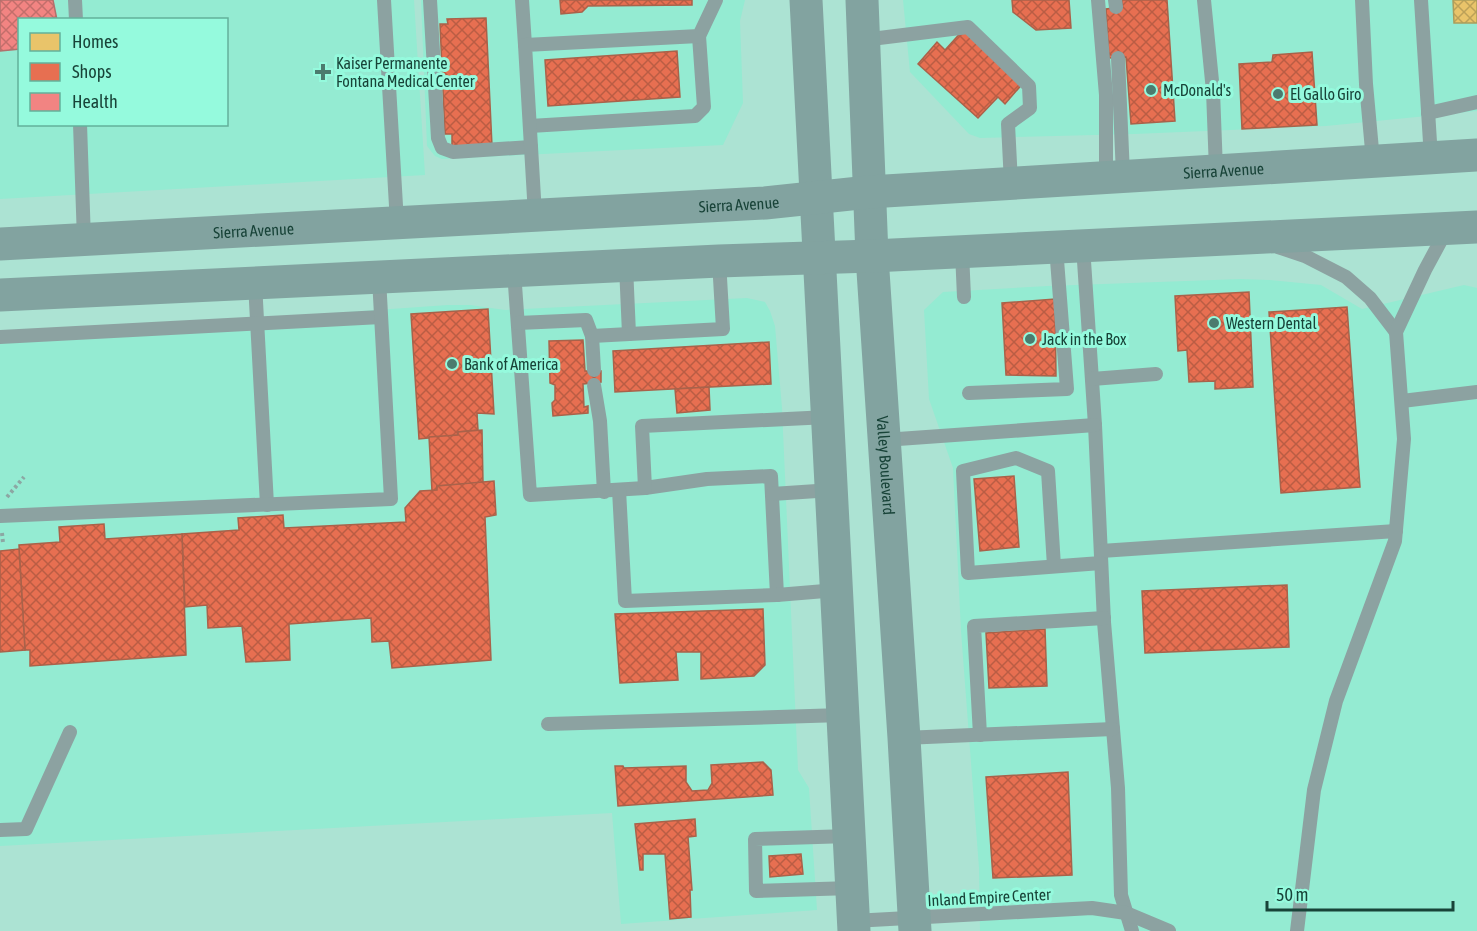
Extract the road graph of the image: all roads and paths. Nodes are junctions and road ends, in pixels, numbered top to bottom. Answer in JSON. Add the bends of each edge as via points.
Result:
{"nodes":[{"id":1,"x":75,"y":0,"type":"edge"},
{"id":2,"x":384,"y":0,"type":"edge"},
{"id":3,"x":430,"y":0,"type":"edge"},
{"id":4,"x":522,"y":0,"type":"edge"},
{"id":5,"x":807,"y":0,"type":"edge"},
{"id":6,"x":862,"y":0,"type":"edge"},
{"id":7,"x":1098,"y":0,"type":"edge"},
{"id":8,"x":1204,"y":0,"type":"edge"},
{"id":9,"x":1362,"y":0,"type":"edge"},
{"id":10,"x":1421,"y":0,"type":"edge"},
{"id":11,"x":713,"y":3,"type":"edge"},
{"id":12,"x":76,"y":18,"type":"edge"},
{"id":13,"x":699,"y":36,"type":"junction"},
{"id":14,"x":863,"y":40,"type":"junction"},
{"id":15,"x":525,"y":45,"type":"junction"},
{"id":16,"x":1118,"y":58,"type":"dead end"},
{"id":17,"x":1477,"y":102,"type":"edge"},
{"id":18,"x":1428,"y":113,"type":"junction"},
{"id":19,"x":80,"y":126,"type":"edge"},
{"id":20,"x":530,"y":126,"type":"junction"},
{"id":21,"x":531,"y":147,"type":"junction"},
{"id":22,"x":1477,"y":155,"type":"edge"},
{"id":23,"x":1431,"y":158,"type":"junction"},
{"id":24,"x":1373,"y":161,"type":"junction"},
{"id":25,"x":1216,"y":170,"type":"junction"},
{"id":26,"x":1115,"y":176,"type":"junction"},
{"id":27,"x":1011,"y":183,"type":"junction"},
{"id":28,"x":869,"y":192,"type":"junction"},
{"id":29,"x":817,"y":198,"type":"junction"},
{"id":30,"x":535,"y":215,"type":"junction"},
{"id":31,"x":397,"y":223,"type":"junction"},
{"id":32,"x":1462,"y":228,"type":"edge"},
{"id":33,"x":1250,"y":238,"type":"junction"},
{"id":34,"x":84,"y":240,"type":"junction"},
{"id":35,"x":0,"y":244,"type":"edge"},
{"id":36,"x":1069,"y":247,"type":"junction"},
{"id":37,"x":962,"y":252,"type":"junction"},
{"id":38,"x":872,"y":256,"type":"junction"},
{"id":39,"x":819,"y":258,"type":"junction"},
{"id":40,"x":719,"y":261,"type":"junction"},
{"id":41,"x":626,"y":266,"type":"junction"},
{"id":42,"x":514,"y":272,"type":"junction"},
{"id":43,"x":379,"y":278,"type":"junction"},
{"id":44,"x":255,"y":283,"type":"junction"},
{"id":45,"x":0,"y":295,"type":"edge"},
{"id":46,"x":964,"y":297,"type":"dead end"},
{"id":47,"x":381,"y":317,"type":"junction"},
{"id":48,"x":258,"y":323,"type":"junction"},
{"id":49,"x":518,"y":323,"type":"junction"},
{"id":50,"x":1396,"y":332,"type":"junction"},
{"id":51,"x":629,"y":334,"type":"junction"},
{"id":52,"x":592,"y":336,"type":"junction"},
{"id":53,"x":0,"y":337,"type":"edge"},
{"id":54,"x":594,"y":370,"type":"dead end"},
{"id":55,"x":1156,"y":374,"type":"dead end"},
{"id":56,"x":1092,"y":379,"type":"junction"},
{"id":57,"x":594,"y":385,"type":"dead end"},
{"id":58,"x":969,"y":393,"type":"dead end"},
{"id":59,"x":1477,"y":393,"type":"edge"},
{"id":60,"x":1402,"y":401,"type":"junction"},
{"id":61,"x":828,"y":417,"type":"junction"},
{"id":62,"x":1095,"y":425,"type":"junction"},
{"id":63,"x":884,"y":440,"type":"junction"},
{"id":64,"x":24,"y":477,"type":"dead end"},
{"id":65,"x":645,"y":488,"type":"junction"},
{"id":66,"x":619,"y":490,"type":"junction"},
{"id":67,"x":832,"y":490,"type":"junction"},
{"id":68,"x":604,"y":492,"type":"junction"},
{"id":69,"x":772,"y":494,"type":"junction"},
{"id":70,"x":0,"y":504,"type":"edge"},
{"id":71,"x":267,"y":505,"type":"junction"},
{"id":72,"x":0,"y":516,"type":"edge"},
{"id":73,"x":1396,"y":531,"type":"junction"},
{"id":74,"x":1101,"y":557,"type":"junction"},
{"id":75,"x":1054,"y":566,"type":"junction"},
{"id":76,"x":837,"y":590,"type":"junction"},
{"id":77,"x":777,"y":595,"type":"junction"},
{"id":78,"x":1104,"y":618,"type":"junction"},
{"id":79,"x":842,"y":715,"type":"junction"},
{"id":80,"x":548,"y":724,"type":"dead end"},
{"id":81,"x":1113,"y":729,"type":"junction"},
{"id":82,"x":70,"y":732,"type":"dead end"},
{"id":83,"x":980,"y":735,"type":"junction"},
{"id":84,"x":904,"y":738,"type":"junction"},
{"id":85,"x":0,"y":830,"type":"edge"},
{"id":86,"x":849,"y":836,"type":"junction"},
{"id":87,"x":852,"y":888,"type":"junction"},
{"id":88,"x":1126,"y":913,"type":"junction"},
{"id":89,"x":915,"y":924,"type":"edge"},
{"id":90,"x":854,"y":926,"type":"edge"},
{"id":91,"x":1132,"y":931,"type":"edge"},
{"id":92,"x":1169,"y":931,"type":"edge"},
{"id":93,"x":1297,"y":931,"type":"edge"}],
"edges":[{"from":1,"to":12,"type":"lane"},
{"from":2,"to":31,"type":"lane"},
{"from":3,"to":21,"type":"lane","via":[[438,138],[442,147],[453,152]]},
{"from":4,"to":15,"type":"lane"},
{"from":5,"to":29,"type":"main road"},
{"from":6,"to":14,"type":"main road","name":"Valley Boulevard"},
{"from":7,"to":26,"type":"lane"},
{"from":8,"to":25,"type":"lane"},
{"from":9,"to":24,"type":"lane"},
{"from":10,"to":18,"type":"lane"},
{"from":11,"to":13,"type":"lane"},
{"from":13,"to":15,"type":"lane"},
{"from":13,"to":20,"type":"lane","via":[[704,107],[695,116]]},
{"from":14,"to":27,"type":"lane","via":[[968,27],[1029,86],[1030,108],[1008,124]]},
{"from":14,"to":28,"type":"main road","name":"Valley Boulevard"},
{"from":15,"to":20,"type":"lane"},
{"from":16,"to":26,"type":"lane"},
{"from":17,"to":18,"type":"lane"},
{"from":18,"to":23,"type":"lane"},
{"from":19,"to":34,"type":"lane"},
{"from":20,"to":21,"type":"lane"},
{"from":21,"to":30,"type":"lane"},
{"from":22,"to":23,"type":"main road","name":"Sierra Avenue"},
{"from":23,"to":24,"type":"main road","name":"Sierra Avenue"},
{"from":24,"to":25,"type":"main road","name":"Sierra Avenue"},
{"from":25,"to":26,"type":"main road","name":"Sierra Avenue"},
{"from":26,"to":27,"type":"main road","name":"Sierra Avenue"},
{"from":27,"to":28,"type":"main road","name":"Sierra Avenue"},
{"from":28,"to":29,"type":"main road","name":"Sierra Avenue"},
{"from":28,"to":38,"type":"main road","name":"Valley Boulevard"},
{"from":29,"to":30,"type":"main road","name":"Sierra Avenue"},
{"from":29,"to":39,"type":"main road"},
{"from":30,"to":31,"type":"main road","name":"Sierra Avenue"},
{"from":31,"to":34,"type":"main road","name":"Sierra Avenue"},
{"from":32,"to":33,"type":"main road"},
{"from":32,"to":50,"type":"lane","via":[[1425,270]]},
{"from":33,"to":36,"type":"main road"},
{"from":33,"to":50,"type":"lane","via":[[1305,256],[1346,277],[1370,298]]},
{"from":34,"to":35,"type":"main road","name":"Sierra Avenue"},
{"from":36,"to":37,"type":"main road"},
{"from":36,"to":56,"type":"lane"},
{"from":36,"to":58,"type":"lane","via":[[1067,389]]},
{"from":37,"to":38,"type":"main road"},
{"from":37,"to":46,"type":"lane"},
{"from":38,"to":39,"type":"main road"},
{"from":38,"to":63,"type":"main road","name":"Valley Boulevard"},
{"from":39,"to":40,"type":"main road"},
{"from":39,"to":61,"type":"main road"},
{"from":40,"to":41,"type":"main road"},
{"from":40,"to":51,"type":"lane","via":[[723,329]]},
{"from":41,"to":42,"type":"main road"},
{"from":41,"to":51,"type":"lane"},
{"from":42,"to":43,"type":"main road"},
{"from":42,"to":49,"type":"lane"},
{"from":43,"to":44,"type":"main road"},
{"from":43,"to":47,"type":"lane"},
{"from":44,"to":45,"type":"main road"},
{"from":44,"to":48,"type":"lane"},
{"from":47,"to":48,"type":"lane"},
{"from":47,"to":71,"type":"lane","via":[[391,499]]},
{"from":48,"to":53,"type":"lane"},
{"from":48,"to":71,"type":"lane"},
{"from":49,"to":52,"type":"lane","via":[[586,320]]},
{"from":49,"to":68,"type":"lane","via":[[530,495]]},
{"from":50,"to":60,"type":"lane"},
{"from":51,"to":52,"type":"lane"},
{"from":52,"to":54,"type":"lane"},
{"from":55,"to":56,"type":"lane"},
{"from":56,"to":62,"type":"lane"},
{"from":57,"to":68,"type":"lane"},
{"from":59,"to":60,"type":"lane"},
{"from":60,"to":73,"type":"lane","via":[[1404,439]]},
{"from":61,"to":65,"type":"lane","via":[[642,426]]},
{"from":61,"to":67,"type":"main road"},
{"from":62,"to":63,"type":"lane"},
{"from":62,"to":74,"type":"lane"},
{"from":63,"to":84,"type":"main road","name":"Valley Boulevard"},
{"from":64,"to":70,"type":"path"},
{"from":65,"to":66,"type":"lane"},
{"from":65,"to":69,"type":"lane","via":[[707,479],[771,476]]},
{"from":66,"to":68,"type":"lane"},
{"from":66,"to":77,"type":"lane","via":[[625,601]]},
{"from":67,"to":69,"type":"lane"},
{"from":67,"to":76,"type":"main road"},
{"from":69,"to":77,"type":"lane"},
{"from":71,"to":72,"type":"lane"},
{"from":73,"to":74,"type":"lane"},
{"from":73,"to":93,"type":"lane","via":[[1336,701],[1314,790]]},
{"from":74,"to":75,"type":"lane"},
{"from":74,"to":78,"type":"lane"},
{"from":75,"to":75,"type":"lane","via":[[968,573],[963,471],[1016,458],[1048,471]]},
{"from":76,"to":77,"type":"lane"},
{"from":76,"to":79,"type":"main road"},
{"from":78,"to":81,"type":"lane"},
{"from":78,"to":83,"type":"lane","via":[[974,626]]},
{"from":79,"to":80,"type":"lane"},
{"from":79,"to":86,"type":"main road"},
{"from":81,"to":83,"type":"lane"},
{"from":81,"to":88,"type":"lane","via":[[1121,895]]},
{"from":82,"to":85,"type":"lane","via":[[26,829]]},
{"from":83,"to":84,"type":"lane"},
{"from":84,"to":89,"type":"main road","name":"Valley Boulevard"},
{"from":86,"to":87,"type":"main road"},
{"from":86,"to":87,"type":"lane","via":[[755,839],[756,891]]},
{"from":87,"to":90,"type":"main road"},
{"from":88,"to":89,"type":"lane","name":"Inland Empire Center","via":[[1092,908]]},
{"from":88,"to":91,"type":"lane"},
{"from":88,"to":92,"type":"lane","name":"Inland Empire Center"},
{"from":89,"to":90,"type":"lane","name":"Inland Empire Center"}]}
